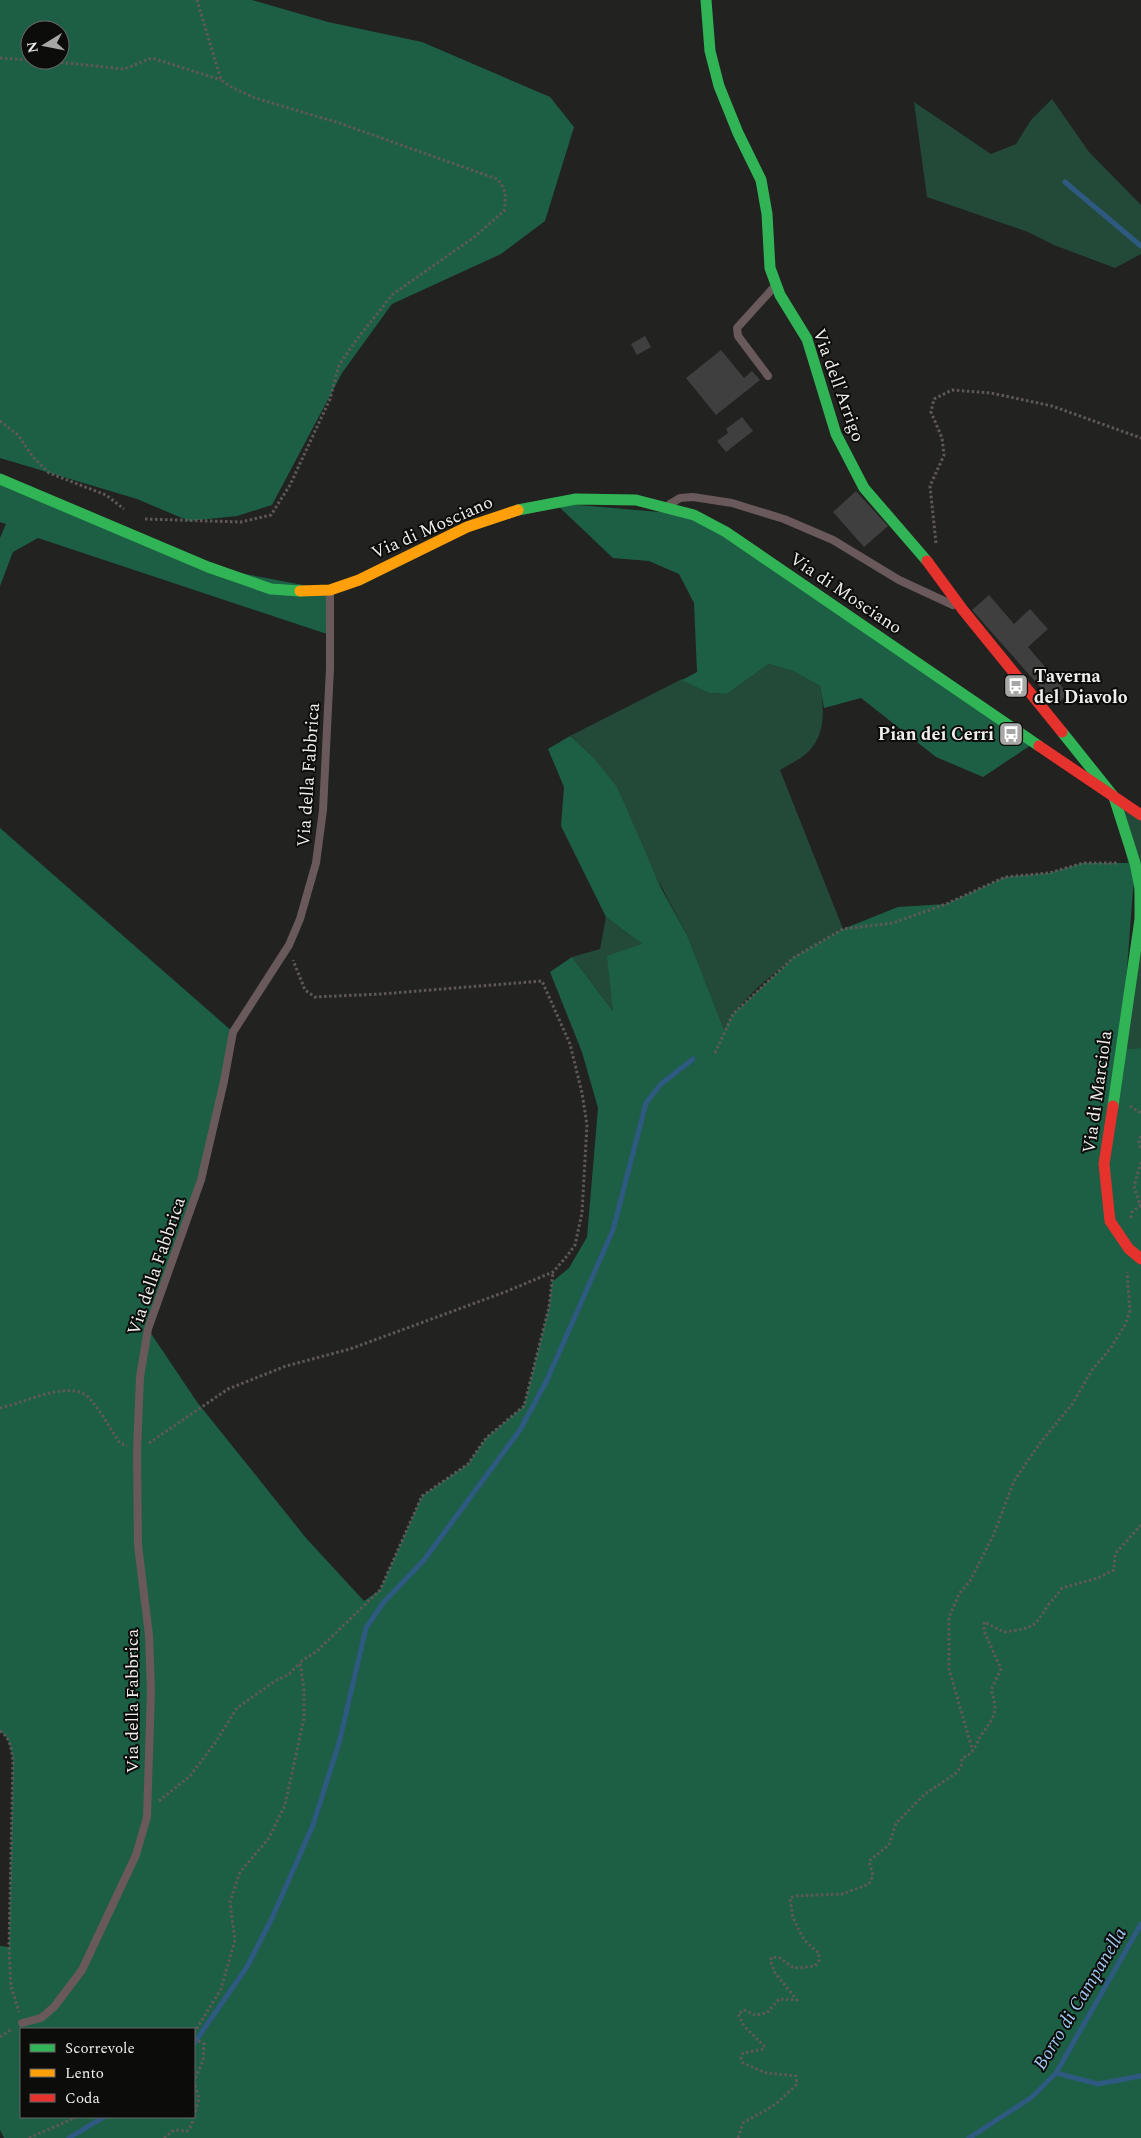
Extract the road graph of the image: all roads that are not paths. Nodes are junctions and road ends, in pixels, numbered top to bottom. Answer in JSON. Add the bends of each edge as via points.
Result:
{"nodes":[{"id":1,"x":706,"y":0,"type":"edge"},
{"id":2,"x":776,"y":285,"type":"junction"},
{"id":3,"x":768,"y":376,"type":"dead end"},
{"id":4,"x":0,"y":479,"type":"edge"},
{"id":5,"x":664,"y":507,"type":"junction"},
{"id":6,"x":330,"y":590,"type":"junction"},
{"id":7,"x":963,"y":610,"type":"junction"},
{"id":8,"x":1114,"y":797,"type":"junction"},
{"id":9,"x":1141,"y":815,"type":"edge"},
{"id":10,"x":1140,"y":918,"type":"edge"},
{"id":11,"x":1141,"y":1260,"type":"edge"},
{"id":12,"x":22,"y":2023,"type":"road end"}],
"edges":[{"from":1,"to":2,"type":"street","name":"Via dell'Arrigo","via":[[710,51],[719,86],[761,180],[767,214],[770,268]]},
{"from":2,"to":3,"type":"lane","via":[[738,328],[738,336]]},
{"from":2,"to":7,"type":"street","name":"Via dell'Arrigo","via":[[807,339],[836,434],[864,488],[940,576]]},
{"from":4,"to":6,"type":"street","name":"Via di Mosciano","via":[[208,567],[271,589]]},
{"from":5,"to":6,"type":"street","name":"Via di Mosciano","via":[[636,500],[576,499],[510,512],[467,527],[360,580]]},
{"from":5,"to":7,"type":"lane","via":[[680,498],[693,497],[732,503],[784,519],[833,540],[899,580]]},
{"from":5,"to":8,"type":"street","name":"Via di Mosciano","via":[[694,515],[726,532]]},
{"from":6,"to":12,"type":"lane","name":"Via della Fabbrica","via":[[323,810],[316,863],[289,945],[232,1032],[201,1180],[148,1328],[140,1377],[138,1545],[149,1635],[151,1691],[147,1817],[136,1855],[82,1970],[54,2007],[41,2018]]},
{"from":7,"to":8,"type":"street","name":"Via dell'Arrigo"},
{"from":8,"to":9,"type":"street","name":"Via di Mosciano"},
{"from":8,"to":10,"type":"street","name":"Via di Marciola","via":[[1135,862],[1140,888]]},
{"from":10,"to":11,"type":"street","name":"Via di Marciola","via":[[1104,1164],[1110,1221],[1129,1249]]}]}
